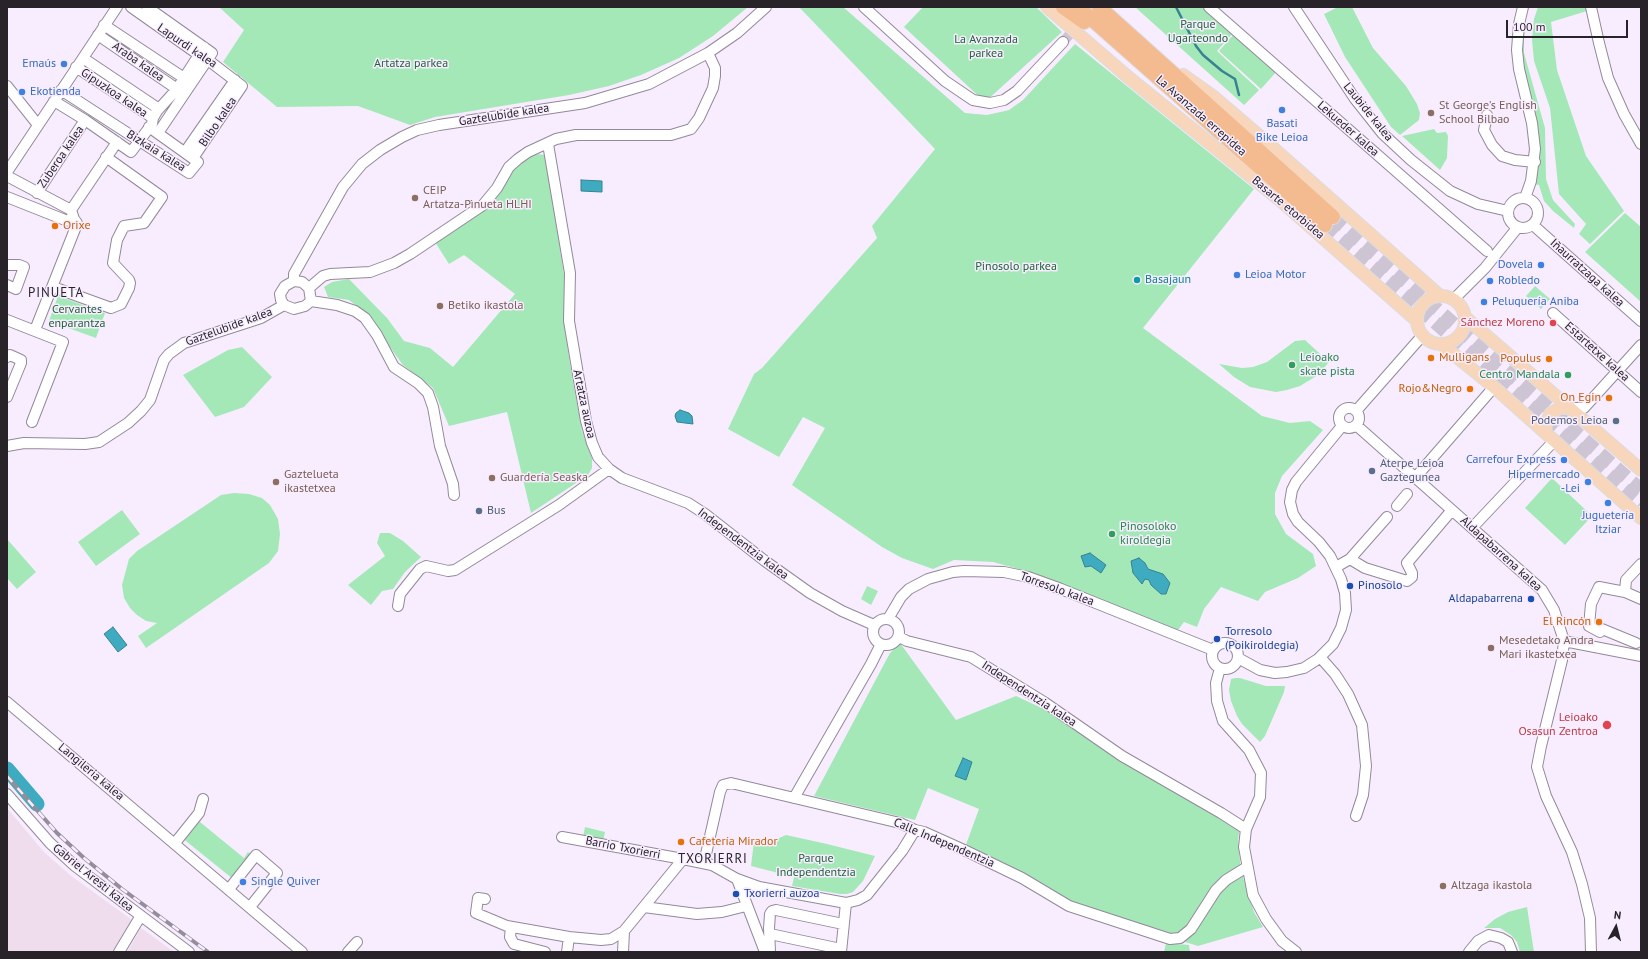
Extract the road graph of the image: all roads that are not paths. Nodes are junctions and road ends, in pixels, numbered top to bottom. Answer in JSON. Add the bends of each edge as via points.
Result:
{"nodes":[{"id":1,"x":117,"y":7,"type":"edge"},
{"id":2,"x":131,"y":7,"type":"edge"},
{"id":3,"x":147,"y":7,"type":"edge"},
{"id":4,"x":766,"y":7,"type":"edge"},
{"id":5,"x":864,"y":7,"type":"edge"},
{"id":6,"x":1047,"y":7,"type":"edge"},
{"id":7,"x":1063,"y":7,"type":"edge"},
{"id":8,"x":1078,"y":7,"type":"edge"},
{"id":9,"x":1209,"y":7,"type":"edge"},
{"id":10,"x":1294,"y":7,"type":"edge"},
{"id":11,"x":1523,"y":7,"type":"edge"},
{"id":12,"x":1591,"y":7,"type":"edge"},
{"id":13,"x":1102,"y":9,"type":"edge"},
{"id":14,"x":104,"y":25,"type":"junction"},
{"id":15,"x":98,"y":34,"type":"junction"},
{"id":16,"x":1137,"y":41,"type":"junction"},
{"id":17,"x":1063,"y":42,"type":"tunnel mouth"},
{"id":18,"x":708,"y":53,"type":"junction"},
{"id":19,"x":206,"y":54,"type":"junction"},
{"id":20,"x":84,"y":58,"type":"junction"},
{"id":21,"x":76,"y":67,"type":"junction"},
{"id":22,"x":1152,"y":73,"type":"junction"},
{"id":23,"x":184,"y":78,"type":"junction"},
{"id":24,"x":239,"y":83,"type":"joint"},
{"id":25,"x":7,"y":86,"type":"edge"},
{"id":26,"x":177,"y":89,"type":"junction"},
{"id":27,"x":61,"y":90,"type":"junction"},
{"id":28,"x":54,"y":101,"type":"junction"},
{"id":29,"x":1487,"y":115,"type":"dead end"},
{"id":30,"x":154,"y":118,"type":"junction"},
{"id":31,"x":85,"y":120,"type":"junction"},
{"id":32,"x":38,"y":124,"type":"junction"},
{"id":33,"x":158,"y":133,"type":"junction"},
{"id":34,"x":139,"y":141,"type":"junction"},
{"id":35,"x":116,"y":142,"type":"junction"},
{"id":36,"x":548,"y":144,"type":"junction"},
{"id":37,"x":1641,"y":144,"type":"edge"},
{"id":38,"x":189,"y":155,"type":"junction"},
{"id":39,"x":106,"y":157,"type":"junction"},
{"id":40,"x":1535,"y":162,"type":"junction"},
{"id":41,"x":7,"y":172,"type":"edge"},
{"id":42,"x":7,"y":176,"type":"edge"},
{"id":43,"x":37,"y":193,"type":"junction"},
{"id":44,"x":7,"y":197,"type":"edge"},
{"id":45,"x":1525,"y":198,"type":"junction"},
{"id":46,"x":1508,"y":211,"type":"junction"},
{"id":47,"x":72,"y":214,"type":"junction"},
{"id":48,"x":1533,"y":225,"type":"junction"},
{"id":49,"x":1518,"y":227,"type":"junction"},
{"id":50,"x":1487,"y":251,"type":"dead end"},
{"id":51,"x":7,"y":265,"type":"edge"},
{"id":52,"x":294,"y":281,"type":"junction"},
{"id":53,"x":7,"y":286,"type":"edge"},
{"id":54,"x":53,"y":287,"type":"junction"},
{"id":55,"x":309,"y":288,"type":"junction"},
{"id":56,"x":1439,"y":295,"type":"junction"},
{"id":57,"x":1454,"y":299,"type":"junction"},
{"id":58,"x":312,"y":300,"type":"junction"},
{"id":59,"x":284,"y":305,"type":"junction"},
{"id":60,"x":1553,"y":313,"type":"dead end"},
{"id":61,"x":1465,"y":317,"type":"junction"},
{"id":62,"x":7,"y":320,"type":"edge"},
{"id":63,"x":1416,"y":320,"type":"junction"},
{"id":64,"x":1641,"y":321,"type":"edge"},
{"id":65,"x":35,"y":330,"type":"junction"},
{"id":66,"x":1422,"y":336,"type":"junction"},
{"id":67,"x":1441,"y":344,"type":"junction"},
{"id":68,"x":1641,"y":345,"type":"edge"},
{"id":69,"x":7,"y":357,"type":"edge"},
{"id":70,"x":1617,"y":371,"type":"junction"},
{"id":71,"x":1494,"y":387,"type":"junction"},
{"id":72,"x":1641,"y":392,"type":"edge"},
{"id":73,"x":7,"y":398,"type":"edge"},
{"id":74,"x":1570,"y":408,"type":"junction"},
{"id":75,"x":1584,"y":408,"type":"junction"},
{"id":76,"x":1356,"y":412,"type":"junction"},
{"id":77,"x":1585,"y":421,"type":"junction"},
{"id":78,"x":32,"y":422,"type":"dead end"},
{"id":79,"x":1356,"y":425,"type":"junction"},
{"id":80,"x":1342,"y":426,"type":"junction"},
{"id":81,"x":1545,"y":432,"type":"junction"},
{"id":82,"x":1554,"y":441,"type":"junction"},
{"id":83,"x":7,"y":446,"type":"edge"},
{"id":84,"x":609,"y":469,"type":"junction"},
{"id":85,"x":1641,"y":470,"type":"edge"},
{"id":86,"x":1415,"y":478,"type":"junction"},
{"id":87,"x":1407,"y":494,"type":"dead end"},
{"id":88,"x":454,"y":495,"type":"dead end"},
{"id":89,"x":1397,"y":506,"type":"dead end"},
{"id":90,"x":1452,"y":510,"type":"junction"},
{"id":91,"x":1387,"y":518,"type":"dead end"},
{"id":92,"x":1641,"y":518,"type":"edge"},
{"id":93,"x":1472,"y":528,"type":"junction"},
{"id":94,"x":1350,"y":559,"type":"junction"},
{"id":95,"x":1641,"y":564,"type":"edge"},
{"id":96,"x":1336,"y":567,"type":"junction"},
{"id":97,"x":1625,"y":592,"type":"junction"},
{"id":98,"x":1641,"y":599,"type":"edge"},
{"id":99,"x":398,"y":606,"type":"dead end"},
{"id":100,"x":888,"y":619,"type":"junction"},
{"id":101,"x":874,"y":626,"type":"junction"},
{"id":102,"x":899,"y":637,"type":"junction"},
{"id":103,"x":1564,"y":641,"type":"junction"},
{"id":104,"x":1636,"y":643,"type":"dead end"},
{"id":105,"x":881,"y":644,"type":"junction"},
{"id":106,"x":1213,"y":650,"type":"junction"},
{"id":107,"x":1641,"y":656,"type":"edge"},
{"id":108,"x":1320,"y":657,"type":"junction"},
{"id":109,"x":1238,"y":658,"type":"junction"},
{"id":110,"x":1220,"y":668,"type":"junction"},
{"id":111,"x":7,"y":702,"type":"edge"},
{"id":112,"x":7,"y":794,"type":"edge"},
{"id":113,"x":794,"y":798,"type":"junction"},
{"id":114,"x":203,"y":799,"type":"dead end"},
{"id":115,"x":1356,"y":816,"type":"dead end"},
{"id":116,"x":1246,"y":829,"type":"junction"},
{"id":117,"x":915,"y":830,"type":"junction"},
{"id":118,"x":562,"y":837,"type":"dead end"},
{"id":119,"x":175,"y":843,"type":"junction"},
{"id":120,"x":683,"y":859,"type":"junction"},
{"id":121,"x":704,"y":863,"type":"junction"},
{"id":122,"x":1247,"y":867,"type":"junction"},
{"id":123,"x":737,"y":879,"type":"junction"},
{"id":124,"x":229,"y":889,"type":"junction"},
{"id":125,"x":485,"y":899,"type":"dead end"},
{"id":126,"x":846,"y":903,"type":"junction"},
{"id":127,"x":746,"y":906,"type":"junction"},
{"id":128,"x":250,"y":907,"type":"junction"},
{"id":129,"x":644,"y":907,"type":"junction"},
{"id":130,"x":140,"y":917,"type":"junction"},
{"id":131,"x":843,"y":924,"type":"junction"},
{"id":132,"x":511,"y":927,"type":"junction"},
{"id":133,"x":624,"y":931,"type":"junction"},
{"id":134,"x":770,"y":934,"type":"junction"},
{"id":135,"x":569,"y":937,"type":"junction"},
{"id":136,"x":357,"y":942,"type":"dead end"},
{"id":137,"x":841,"y":951,"type":"edge"},
{"id":138,"x":119,"y":952,"type":"edge"},
{"id":139,"x":188,"y":952,"type":"edge"},
{"id":140,"x":302,"y":952,"type":"edge"},
{"id":141,"x":348,"y":952,"type":"edge"},
{"id":142,"x":545,"y":952,"type":"edge"},
{"id":143,"x":567,"y":952,"type":"edge"},
{"id":144,"x":623,"y":952,"type":"edge"},
{"id":145,"x":764,"y":952,"type":"edge"},
{"id":146,"x":770,"y":952,"type":"edge"},
{"id":147,"x":1296,"y":952,"type":"edge"},
{"id":148,"x":1469,"y":952,"type":"edge"},
{"id":149,"x":1512,"y":952,"type":"edge"},
{"id":150,"x":1591,"y":952,"type":"edge"}],
"edges":[{"from":1,"to":14,"type":"street"},
{"from":2,"to":19,"type":"street","name":"Lapurdi kalea"},
{"from":3,"to":19,"type":"street","name":"Lapurdi kalea"},
{"from":4,"to":18,"type":"street","name":"Gaztelubide kalea","via":[[737,33]]},
{"from":5,"to":17,"type":"street","via":[[945,81],[974,100],[990,103],[1004,100],[1017,91]]},
{"from":6,"to":63,"type":"main road","name":"Basarte etorbidea","via":[[1128,77],[1280,200]]},
{"from":7,"to":22,"type":"highway"},
{"from":8,"to":22,"type":"highway","name":"La Avanzada errepidea"},
{"from":9,"to":50,"type":"street","name":"Lekueder kalea"},
{"from":10,"to":46,"type":"street","name":"Laubide kalea","via":[[1355,99],[1382,133],[1450,191],[1478,204]]},
{"from":11,"to":40,"type":"street","via":[[1517,50],[1534,136]]},
{"from":12,"to":37,"type":"street","via":[[1608,78]]},
{"from":13,"to":16,"type":"highway","name":"La Avanzada errepidea"},
{"from":14,"to":15,"type":"street"},
{"from":14,"to":23,"type":"street","name":"Araba kalea"},
{"from":15,"to":20,"type":"street"},
{"from":15,"to":26,"type":"street","name":"Araba kalea"},
{"from":16,"to":22,"type":"highway","name":"La Avanzada errepidea","via":[[1329,221]]},
{"from":16,"to":56,"type":"main road","via":[[1214,98]]},
{"from":18,"to":36,"type":"street","via":[[715,68],[713,88],[691,129],[671,135],[576,135],[556,139]]},
{"from":18,"to":52,"type":"street","name":"Gaztelubide kalea","via":[[649,84],[623,93],[585,103],[439,125],[417,130],[402,137],[362,164],[343,187],[294,274]]},
{"from":19,"to":23,"type":"street"},
{"from":19,"to":24,"type":"street","name":"Lapurdi kalea"},
{"from":19,"to":33,"type":"street"},
{"from":20,"to":21,"type":"street"},
{"from":20,"to":30,"type":"street","name":"Gipuzkoa kalea"},
{"from":21,"to":27,"type":"street"},
{"from":21,"to":30,"type":"street","name":"Gipuzkoa kalea"},
{"from":23,"to":26,"type":"street"},
{"from":24,"to":38,"type":"street","name":"Bilbo kalea"},
{"from":25,"to":32,"type":"street"},
{"from":26,"to":30,"type":"street"},
{"from":27,"to":28,"type":"street"},
{"from":27,"to":34,"type":"street","name":"Bizkaia kalea"},
{"from":28,"to":31,"type":"street","name":"Bizkaia kalea"},
{"from":28,"to":32,"type":"street"},
{"from":29,"to":40,"type":"street","via":[[1484,130],[1502,156]]},
{"from":30,"to":33,"type":"street","name":"Bizkaia kalea"},
{"from":30,"to":34,"type":"street"},
{"from":31,"to":35,"type":"street","name":"Bizkaia kalea"},
{"from":31,"to":43,"type":"street","name":"Zuberoa kalea"},
{"from":32,"to":41,"type":"street"},
{"from":33,"to":38,"type":"street","name":"Bizkaia kalea"},
{"from":34,"to":35,"type":"street","name":"Bizkaia kalea","via":[[131,152]]},
{"from":34,"to":38,"type":"street","name":"Bizkaia kalea","via":[[189,173],[198,162]]},
{"from":35,"to":39,"type":"street"},
{"from":36,"to":55,"type":"street","via":[[528,152],[509,167],[483,205],[410,254],[370,272],[323,276]]},
{"from":36,"to":84,"type":"street","name":"Artatza auzoa","via":[[570,273],[569,321],[584,407],[592,443],[598,457]]},
{"from":39,"to":47,"type":"street"},
{"from":39,"to":54,"type":"street","via":[[162,197],[144,224],[124,226],[117,240],[113,263],[129,280],[129,288],[121,304],[111,308]]},
{"from":40,"to":45,"type":"street","via":[[1531,185]]},
{"from":42,"to":43,"type":"street"},
{"from":43,"to":47,"type":"street"},
{"from":44,"to":47,"type":"street","via":[[65,220],[70,221]]},
{"from":45,"to":46,"type":"street","via":[[1516,200]]},
{"from":45,"to":48,"type":"street","via":[[1537,207],[1538,217]]},
{"from":46,"to":49,"type":"street","via":[[1510,221]]},
{"from":47,"to":54,"type":"street","via":[[77,223],[76,228]]},
{"from":48,"to":49,"type":"street"},
{"from":48,"to":64,"type":"street","name":"Iñaurratzaga kalea"},
{"from":49,"to":57,"type":"street","via":[[1485,268]]},
{"from":51,"to":53,"type":"street","via":[[24,267],[16,289]]},
{"from":52,"to":55,"type":"street","via":[[302,282]]},
{"from":52,"to":59,"type":"street","via":[[285,286],[280,294],[280,300]]},
{"from":54,"to":65,"type":"street"},
{"from":55,"to":58,"type":"street"},
{"from":56,"to":57,"type":"main road"},
{"from":56,"to":63,"type":"main road","via":[[1429,298],[1422,304]]},
{"from":57,"to":61,"type":"main road","via":[[1461,306]]},
{"from":58,"to":59,"type":"street","via":[[294,309]]},
{"from":58,"to":88,"type":"street","via":[[355,311],[364,318],[377,335],[394,367],[428,393]]},
{"from":59,"to":83,"type":"street","name":"Gaztelubide kalea","via":[[261,318],[184,343],[169,354],[164,360],[150,400],[128,423],[103,440],[85,444],[24,443]]},
{"from":60,"to":70,"type":"street","name":"Estartetxe kalea"},
{"from":61,"to":67,"type":"main road","via":[[1462,331],[1457,338]]},
{"from":61,"to":74,"type":"main road"},
{"from":62,"to":65,"type":"street"},
{"from":63,"to":66,"type":"main road"},
{"from":65,"to":78,"type":"street","via":[[63,342]]},
{"from":66,"to":67,"type":"main road","via":[[1431,342]]},
{"from":66,"to":76,"type":"street"},
{"from":67,"to":71,"type":"main road"},
{"from":68,"to":70,"type":"street"},
{"from":69,"to":73,"type":"street","via":[[10,355],[22,363]]},
{"from":70,"to":72,"type":"street","name":"Estartetxe kalea"},
{"from":70,"to":75,"type":"street"},
{"from":71,"to":81,"type":"main road"},
{"from":71,"to":86,"type":"street"},
{"from":74,"to":75,"type":"street"},
{"from":74,"to":77,"type":"main road"},
{"from":74,"to":81,"type":"main road","via":[[1560,408],[1551,413],[1546,422]]},
{"from":75,"to":77,"type":"street"},
{"from":76,"to":79,"type":"street"},
{"from":76,"to":80,"type":"street","via":[[1350,409],[1341,412],[1339,421]]},
{"from":77,"to":85,"type":"main road"},
{"from":79,"to":80,"type":"street","via":[[1348,428]]},
{"from":79,"to":86,"type":"street","name":"Aldapabarrena kalea"},
{"from":80,"to":96,"type":"street","via":[[1296,482],[1290,502],[1298,522],[1319,542]]},
{"from":81,"to":82,"type":"main road"},
{"from":82,"to":92,"type":"main road"},
{"from":82,"to":93,"type":"street"},
{"from":84,"to":99,"type":"street","via":[[560,505],[455,570],[426,566],[420,569],[400,594]]},
{"from":84,"to":101,"type":"street","name":"Independentzia kalea","via":[[637,485],[692,506],[810,593]]},
{"from":86,"to":90,"type":"street","name":"Aldapabarrena kalea"},
{"from":87,"to":89,"type":"street"},
{"from":90,"to":93,"type":"street","name":"Aldapabarrena kalea"},
{"from":90,"to":94,"type":"street","via":[[1407,563],[1412,577],[1406,582],[1365,568]]},
{"from":91,"to":94,"type":"street"},
{"from":93,"to":103,"type":"street","name":"Aldapabarrena kalea","via":[[1542,590],[1554,610]]},
{"from":94,"to":96,"type":"street"},
{"from":95,"to":97,"type":"street","via":[[1626,580]]},
{"from":96,"to":108,"type":"street","via":[[1345,593],[1346,610],[1333,644]]},
{"from":97,"to":98,"type":"street"},
{"from":97,"to":104,"type":"street","via":[[1599,587],[1591,604],[1588,626]]},
{"from":100,"to":101,"type":"street","via":[[881,619]]},
{"from":100,"to":102,"type":"street","via":[[898,624]]},
{"from":100,"to":106,"type":"street","name":"Torresolo kalea","via":[[909,589],[928,579],[953,572],[1004,572],[1054,586]]},
{"from":101,"to":105,"type":"street","via":[[873,635]]},
{"from":102,"to":105,"type":"street","via":[[893,643]]},
{"from":102,"to":116,"type":"street","name":"Independentzia kalea","via":[[971,657],[1044,702],[1122,756]]},
{"from":103,"to":107,"type":"street"},
{"from":103,"to":150,"type":"street","name":"Aldapabarrena kalea","via":[[1558,680],[1537,767],[1546,796],[1572,852],[1582,884],[1590,918]]},
{"from":105,"to":113,"type":"street"},
{"from":106,"to":109,"type":"street","via":[[1221,643],[1230,644],[1236,649]]},
{"from":106,"to":110,"type":"street","via":[[1212,660]]},
{"from":108,"to":109,"type":"street","via":[[1304,668],[1275,673],[1260,670]]},
{"from":108,"to":115,"type":"street","via":[[1348,694],[1362,725],[1366,766],[1363,795]]},
{"from":109,"to":110,"type":"street","via":[[1230,668]]},
{"from":110,"to":116,"type":"street","via":[[1216,683],[1217,701],[1224,721],[1249,750],[1261,772],[1260,797]]},
{"from":111,"to":119,"type":"street","name":"Langileria kalea"},
{"from":112,"to":130,"type":"street","name":"Gabriel Aresti kalea","via":[[50,843]]},
{"from":113,"to":117,"type":"street","name":"Calle Independentzia","via":[[900,823]]},
{"from":113,"to":121,"type":"street","name":"Calle Independentzia","via":[[731,783],[723,785]]},
{"from":114,"to":119,"type":"street","via":[[199,813]]},
{"from":116,"to":122,"type":"street","via":[[1244,846]]},
{"from":117,"to":122,"type":"street","name":"Calle Independentzia","via":[[1016,875],[1069,906],[1170,939],[1180,938],[1191,929],[1216,890],[1226,880]]},
{"from":117,"to":126,"type":"street","via":[[902,851],[867,895]]},
{"from":118,"to":120,"type":"street","name":"Barrio Txorierri"},
{"from":119,"to":124,"type":"street","name":"Langileria kalea"},
{"from":120,"to":121,"type":"street","name":"Barrio Txorierri"},
{"from":120,"to":129,"type":"street","name":"Barrio Txorierri"},
{"from":121,"to":123,"type":"street","name":"Barrio Txorierri"},
{"from":122,"to":147,"type":"street","via":[[1253,895],[1266,919],[1282,941]]},
{"from":123,"to":126,"type":"street","name":"Barrio Txorierri","via":[[759,887]]},
{"from":123,"to":127,"type":"street"},
{"from":124,"to":128,"type":"street","name":"Langileria kalea"},
{"from":124,"to":128,"type":"street","via":[[256,855],[277,873]]},
{"from":125,"to":132,"type":"street","name":"Barrio Txorierri","via":[[478,898],[476,913]]},
{"from":126,"to":131,"type":"street"},
{"from":127,"to":129,"type":"street","via":[[722,912],[697,914]]},
{"from":127,"to":145,"type":"street"},
{"from":128,"to":140,"type":"street","name":"Langileria kalea"},
{"from":129,"to":133,"type":"street","name":"Barrio Txorierri"},
{"from":130,"to":138,"type":"street"},
{"from":130,"to":139,"type":"street","name":"Gabriel Aresti kalea"},
{"from":131,"to":134,"type":"street","via":[[776,910],[770,914]]},
{"from":131,"to":137,"type":"street"},
{"from":132,"to":135,"type":"street","name":"Barrio Txorierri"},
{"from":132,"to":142,"type":"street","via":[[510,937],[514,944]]},
{"from":133,"to":135,"type":"street","name":"Barrio Txorierri","via":[[611,939],[602,940]]},
{"from":133,"to":144,"type":"street"},
{"from":134,"to":137,"type":"street"},
{"from":134,"to":146,"type":"street"},
{"from":135,"to":143,"type":"street"},
{"from":136,"to":141,"type":"street"},
{"from":148,"to":149,"type":"street","via":[[1478,941],[1489,935],[1508,942]]}]}
